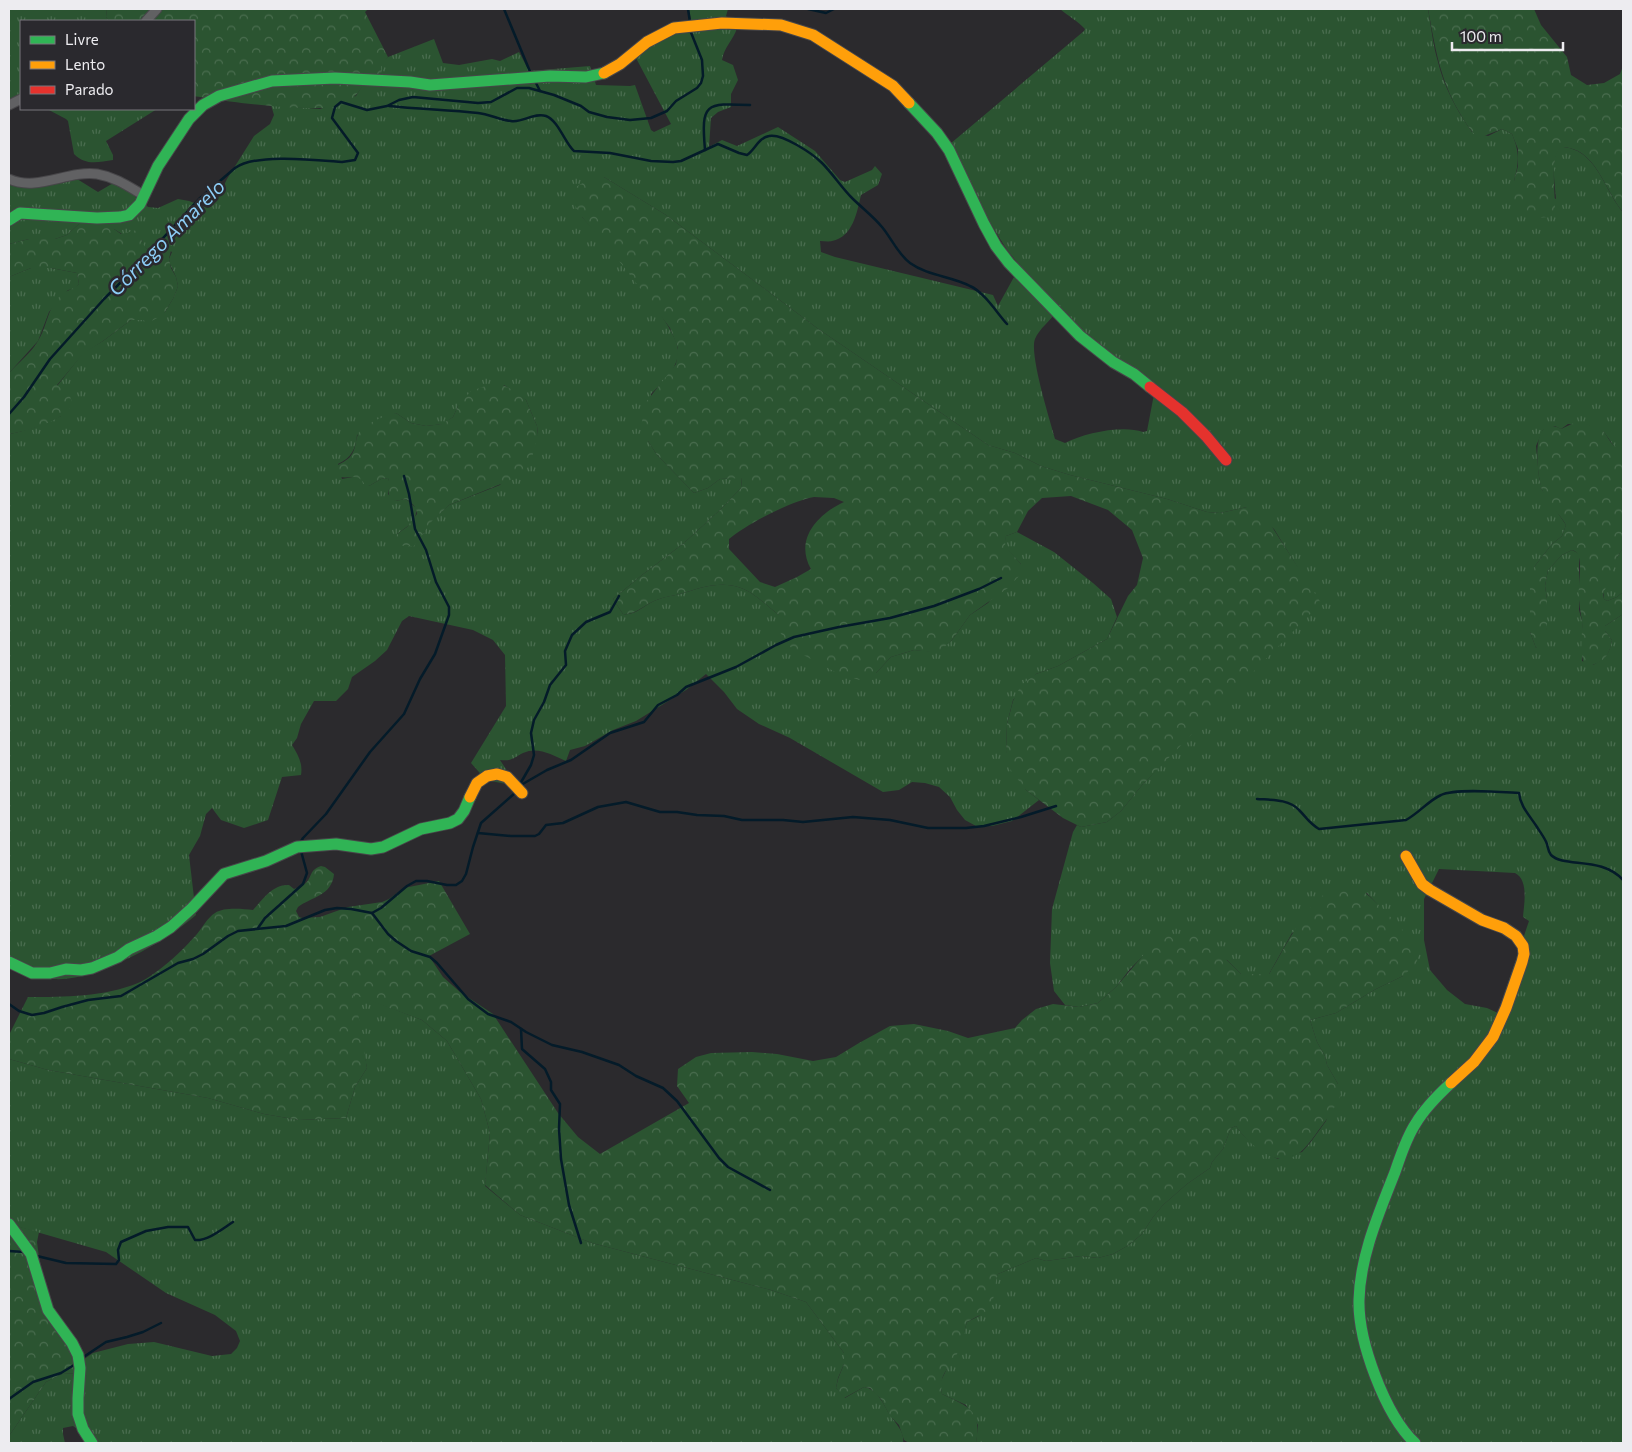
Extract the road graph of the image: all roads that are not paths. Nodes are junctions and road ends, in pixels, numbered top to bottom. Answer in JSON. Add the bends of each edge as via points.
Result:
{"nodes":[{"id":1,"x":157,"y":9,"type":"edge"},
{"id":2,"x":147,"y":20,"type":"edge"},
{"id":3,"x":9,"y":179,"type":"edge"},
{"id":4,"x":143,"y":195,"type":"junction"},
{"id":5,"x":9,"y":220,"type":"edge"},
{"id":6,"x":1226,"y":460,"type":"dead end"},
{"id":7,"x":522,"y":793,"type":"dead end"},
{"id":8,"x":1406,"y":856,"type":"dead end"},
{"id":9,"x":9,"y":962,"type":"edge"},
{"id":10,"x":9,"y":1224,"type":"edge"},
{"id":11,"x":92,"y":1443,"type":"edge"},
{"id":12,"x":1415,"y":1443,"type":"edge"}],
"edges":[{"from":1,"to":2,"type":"street"},
{"from":3,"to":4,"type":"street","via":[[18,183],[96,174],[118,179]]},
{"from":4,"to":5,"type":"street","via":[[135,210],[120,217],[20,213]]},
{"from":4,"to":6,"type":"street","via":[[189,119],[203,105],[219,96],[272,81],[335,78],[430,85],[550,76],[586,77],[606,73],[647,42],[674,28],[722,24],[790,27],[813,36],[893,86],[938,133],[984,224],[1009,264],[1080,336],[1182,412]]},
{"from":7,"to":9,"type":"street","via":[[507,777],[497,774],[486,776],[477,783],[458,819],[450,823],[421,829],[371,849],[336,844],[297,847],[224,874],[171,927],[92,968],[32,973]]},
{"from":8,"to":12,"type":"street","via":[[1422,884],[1484,921],[1506,929],[1523,947],[1507,1005],[1486,1046],[1470,1066],[1433,1100],[1408,1136],[1376,1219],[1364,1262],[1359,1299],[1364,1341],[1386,1403],[1398,1424]]},
{"from":10,"to":11,"type":"street","via":[[33,1258],[48,1312],[79,1355],[78,1413],[82,1428]]}]}
